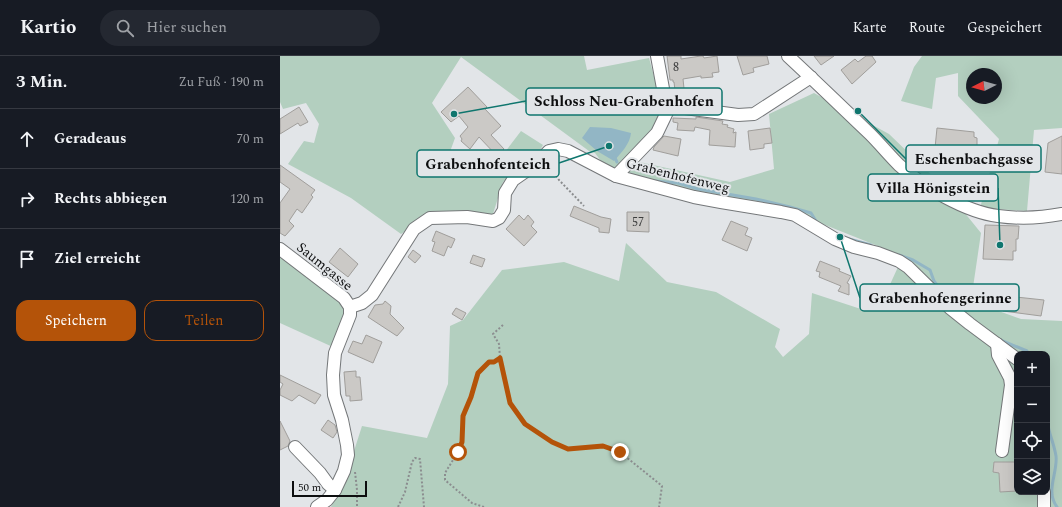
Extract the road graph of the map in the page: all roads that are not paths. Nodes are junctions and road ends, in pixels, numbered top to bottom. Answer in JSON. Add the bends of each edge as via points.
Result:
{"nodes":[{"id":1,"x":658,"y":56,"type":"edge"},
{"id":2,"x":788,"y":56,"type":"edge"},
{"id":3,"x":811,"y":77,"type":"junction"},
{"id":4,"x":670,"y":106,"type":"junction"},
{"id":5,"x":616,"y":176,"type":"junction"},
{"id":6,"x":1062,"y":214,"type":"edge"},
{"id":7,"x":280,"y":249,"type":"edge"},
{"id":8,"x":350,"y":307,"type":"junction"},
{"id":9,"x":997,"y":344,"type":"junction"},
{"id":10,"x":1014,"y":356,"type":"edge"},
{"id":11,"x":295,"y":447,"type":"dead end"},
{"id":12,"x":1002,"y":451,"type":"dead end"},
{"id":13,"x":335,"y":490,"type":"junction"},
{"id":14,"x":1044,"y":495,"type":"edge"},
{"id":15,"x":323,"y":505,"type":"edge"},
{"id":16,"x":1044,"y":507,"type":"edge"}],
"edges":[{"from":1,"to":4,"type":"street","via":[[664,94]]},
{"from":2,"to":3,"type":"street"},
{"from":3,"to":4,"type":"street","via":[[754,114],[738,115]]},
{"from":3,"to":6,"type":"street","via":[[899,165],[937,192],[959,204],[997,216],[1027,218]]},
{"from":4,"to":5,"type":"street","via":[[657,133]]},
{"from":5,"to":8,"type":"street","name":"Grabenhofenweg","via":[[568,151],[549,151],[513,180],[505,193],[504,210],[493,221],[467,217],[430,218],[414,229],[372,295],[362,303]]},
{"from":5,"to":9,"type":"street","name":"Grabenhofenweg","via":[[694,197],[795,216],[835,239],[898,261],[908,267],[950,308]]},
{"from":7,"to":8,"type":"street","name":"Saumgasse","via":[[344,298]]},
{"from":8,"to":13,"type":"street","via":[[350,315],[335,353],[333,376],[334,395],[342,420],[348,455]]},
{"from":9,"to":10,"type":"street","name":"Grabenhofenweg"},
{"from":9,"to":12,"type":"street","via":[[998,355],[1011,384]]},
{"from":11,"to":13,"type":"street"},
{"from":13,"to":15,"type":"street"},
{"from":14,"to":16,"type":"street"}]}
